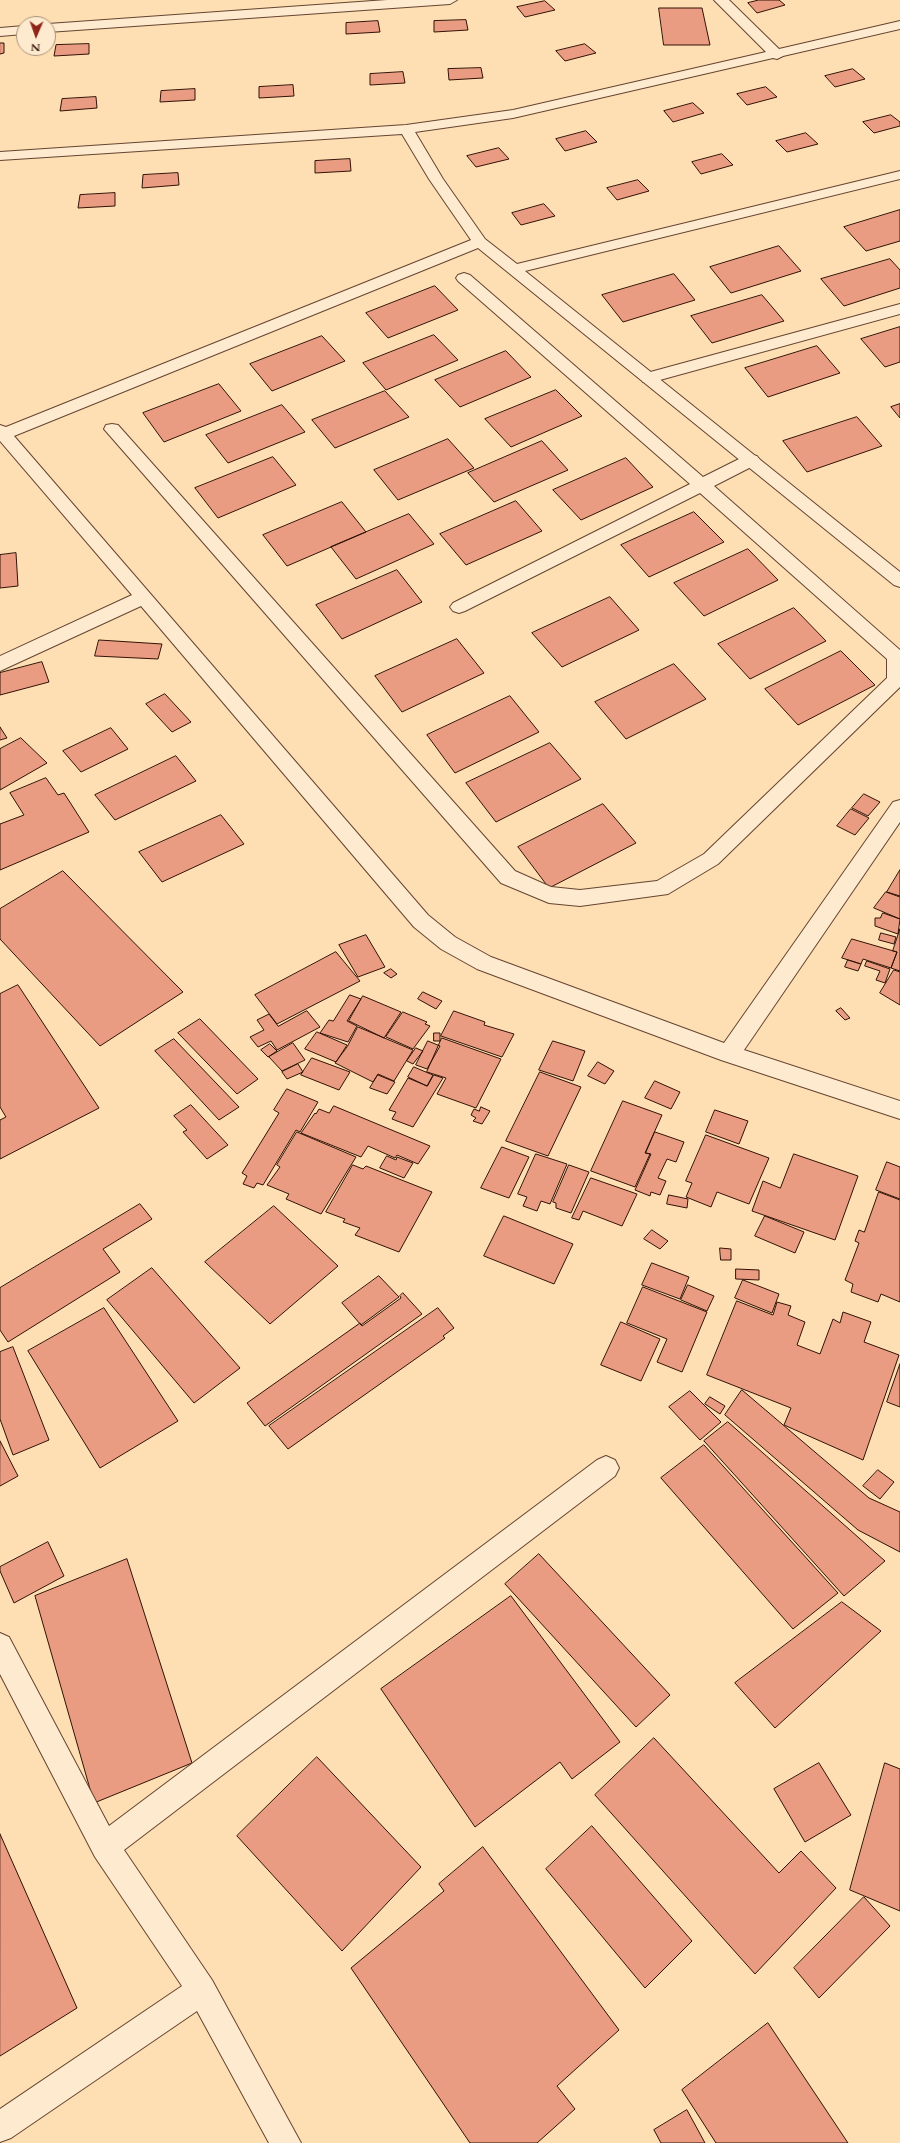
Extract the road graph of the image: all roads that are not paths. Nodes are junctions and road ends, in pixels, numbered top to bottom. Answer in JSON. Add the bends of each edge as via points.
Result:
{"nodes":[{"id":1,"x":450,"y":0,"type":"edge"},
{"id":2,"x":721,"y":0,"type":"edge"},
{"id":3,"x":56,"y":27,"type":"edge"},
{"id":4,"x":898,"y":28,"type":"edge"},
{"id":5,"x":16,"y":31,"type":"edge"},
{"id":6,"x":0,"y":32,"type":"edge"},
{"id":7,"x":777,"y":55,"type":"junction"},
{"id":8,"x":406,"y":129,"type":"junction"},
{"id":9,"x":0,"y":156,"type":"edge"},
{"id":10,"x":900,"y":175,"type":"edge"},
{"id":11,"x":480,"y":242,"type":"junction"},
{"id":12,"x":514,"y":269,"type":"junction"},
{"id":13,"x":464,"y":278,"type":"dead end"},
{"id":14,"x":900,"y":309,"type":"edge"},
{"id":15,"x":649,"y":378,"type":"junction"},
{"id":16,"x":112,"y":429,"type":"dead end"},
{"id":17,"x":1,"y":432,"type":"edge"},
{"id":18,"x":751,"y":460,"type":"junction"},
{"id":19,"x":702,"y":485,"type":"junction"},
{"id":20,"x":900,"y":581,"type":"edge"},
{"id":21,"x":144,"y":597,"type":"junction"},
{"id":22,"x":459,"y":607,"type":"dead end"},
{"id":23,"x":0,"y":664,"type":"edge"},
{"id":24,"x":900,"y":806,"type":"edge"},
{"id":25,"x":729,"y":1054,"type":"junction"},
{"id":26,"x":900,"y":1110,"type":"edge"},
{"id":27,"x":606,"y":1468,"type":"dead end"},
{"id":28,"x":0,"y":1646,"type":"edge"},
{"id":29,"x":105,"y":1847,"type":"junction"},
{"id":30,"x":202,"y":1990,"type":"junction"},
{"id":31,"x":0,"y":2127,"type":"edge"},
{"id":32,"x":286,"y":2143,"type":"edge"}],
"edges":[{"from":1,"to":3,"type":"street","via":[[165,13]]},
{"from":2,"to":7,"type":"street"},
{"from":4,"to":7,"type":"street"},
{"from":5,"to":6,"type":"street"},
{"from":7,"to":8,"type":"street","via":[[513,114]]},
{"from":8,"to":9,"type":"street"},
{"from":8,"to":11,"type":"street","via":[[436,179]]},
{"from":10,"to":12,"type":"street"},
{"from":11,"to":12,"type":"street"},
{"from":11,"to":17,"type":"street"},
{"from":12,"to":15,"type":"street"},
{"from":13,"to":19,"type":"street"},
{"from":14,"to":15,"type":"street"},
{"from":15,"to":18,"type":"street"},
{"from":16,"to":19,"type":"street","via":[[508,877],[549,895],[580,898],[661,888],[711,860],[896,680],[896,657]]},
{"from":17,"to":21,"type":"street"},
{"from":18,"to":19,"type":"street"},
{"from":18,"to":20,"type":"street"},
{"from":19,"to":22,"type":"street"},
{"from":21,"to":23,"type":"street"},
{"from":21,"to":25,"type":"street","via":[[421,921],[448,943],[484,963]]},
{"from":24,"to":25,"type":"street"},
{"from":25,"to":26,"type":"street"},
{"from":27,"to":29,"type":"street"},
{"from":28,"to":29,"type":"street"},
{"from":29,"to":30,"type":"street"},
{"from":30,"to":31,"type":"street"},
{"from":30,"to":32,"type":"street"}]}
